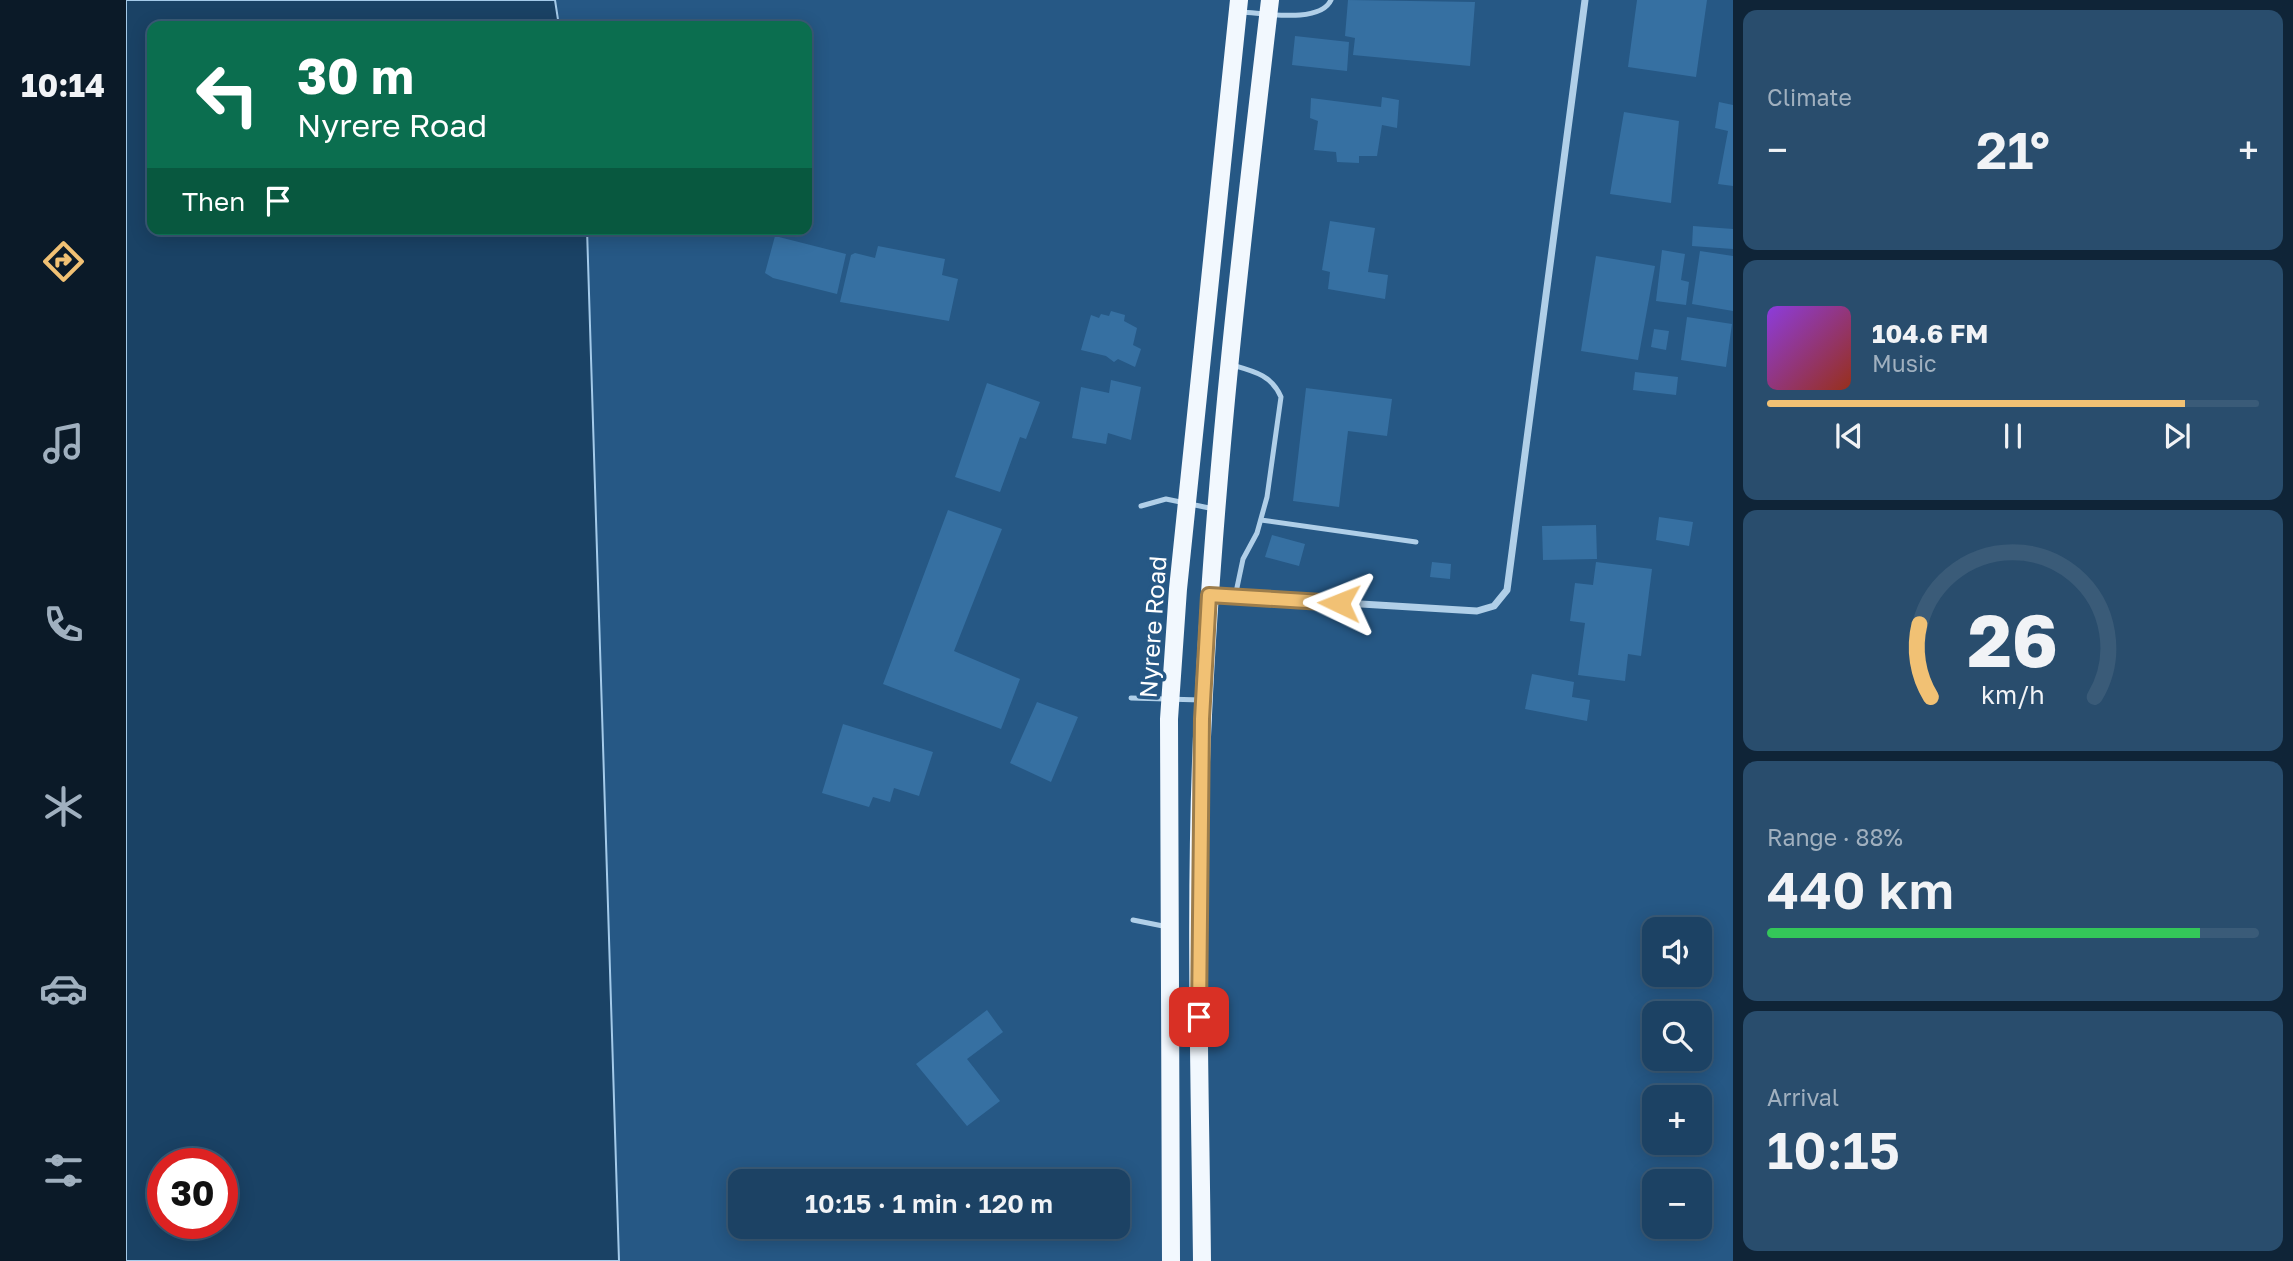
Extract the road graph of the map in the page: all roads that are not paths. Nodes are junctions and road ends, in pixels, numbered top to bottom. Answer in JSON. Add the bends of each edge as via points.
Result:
{"nodes":[{"id":1,"x":1331,"y":0,"type":"edge"},
{"id":2,"x":1585,"y":0,"type":"edge"},
{"id":3,"x":1238,"y":6,"type":"edge"},
{"id":4,"x":1269,"y":7,"type":"edge"},
{"id":5,"x":1230,"y":365,"type":"junction"},
{"id":6,"x":1141,"y":506,"type":"dead end"},
{"id":7,"x":1187,"y":506,"type":"junction"},
{"id":8,"x":1217,"y":509,"type":"junction"},
{"id":9,"x":1261,"y":520,"type":"junction"},
{"id":10,"x":1416,"y":542,"type":"dead end"},
{"id":11,"x":1209,"y":595,"type":"junction"},
{"id":12,"x":1235,"y":597,"type":"junction"},
{"id":13,"x":1130,"y":698,"type":"dead end"},
{"id":14,"x":1171,"y":698,"type":"junction"},
{"id":15,"x":1203,"y":700,"type":"junction"},
{"id":16,"x":1133,"y":920,"type":"dead end"},
{"id":17,"x":1168,"y":928,"type":"junction"},
{"id":18,"x":1171,"y":1261,"type":"edge"},
{"id":19,"x":1202,"y":1261,"type":"edge"}],
"edges":[{"from":1,"to":4,"type":"lane","via":[[1314,14]]},
{"from":2,"to":12,"type":"street","via":[[1507,590],[1494,606],[1477,611]]},
{"from":3,"to":4,"type":"lane"},
{"from":3,"to":7,"type":"main road","name":"Nyrere Road"},
{"from":4,"to":5,"type":"main road"},
{"from":5,"to":8,"type":"main road"},
{"from":5,"to":9,"type":"lane","via":[[1258,372],[1275,383],[1281,397]]},
{"from":6,"to":7,"type":"lane","via":[[1166,499]]},
{"from":7,"to":8,"type":"lane"},
{"from":7,"to":14,"type":"main road","name":"Nyrere Road"},
{"from":8,"to":11,"type":"main road"},
{"from":9,"to":10,"type":"lane"},
{"from":9,"to":12,"type":"lane","via":[[1243,559]]},
{"from":11,"to":12,"type":"street"},
{"from":11,"to":15,"type":"main road"},
{"from":13,"to":14,"type":"lane"},
{"from":14,"to":15,"type":"lane"},
{"from":14,"to":17,"type":"main road","name":"Nyrere Road"},
{"from":15,"to":19,"type":"main road"},
{"from":16,"to":17,"type":"lane"},
{"from":17,"to":18,"type":"main road","name":"Nyrere Road"}]}
